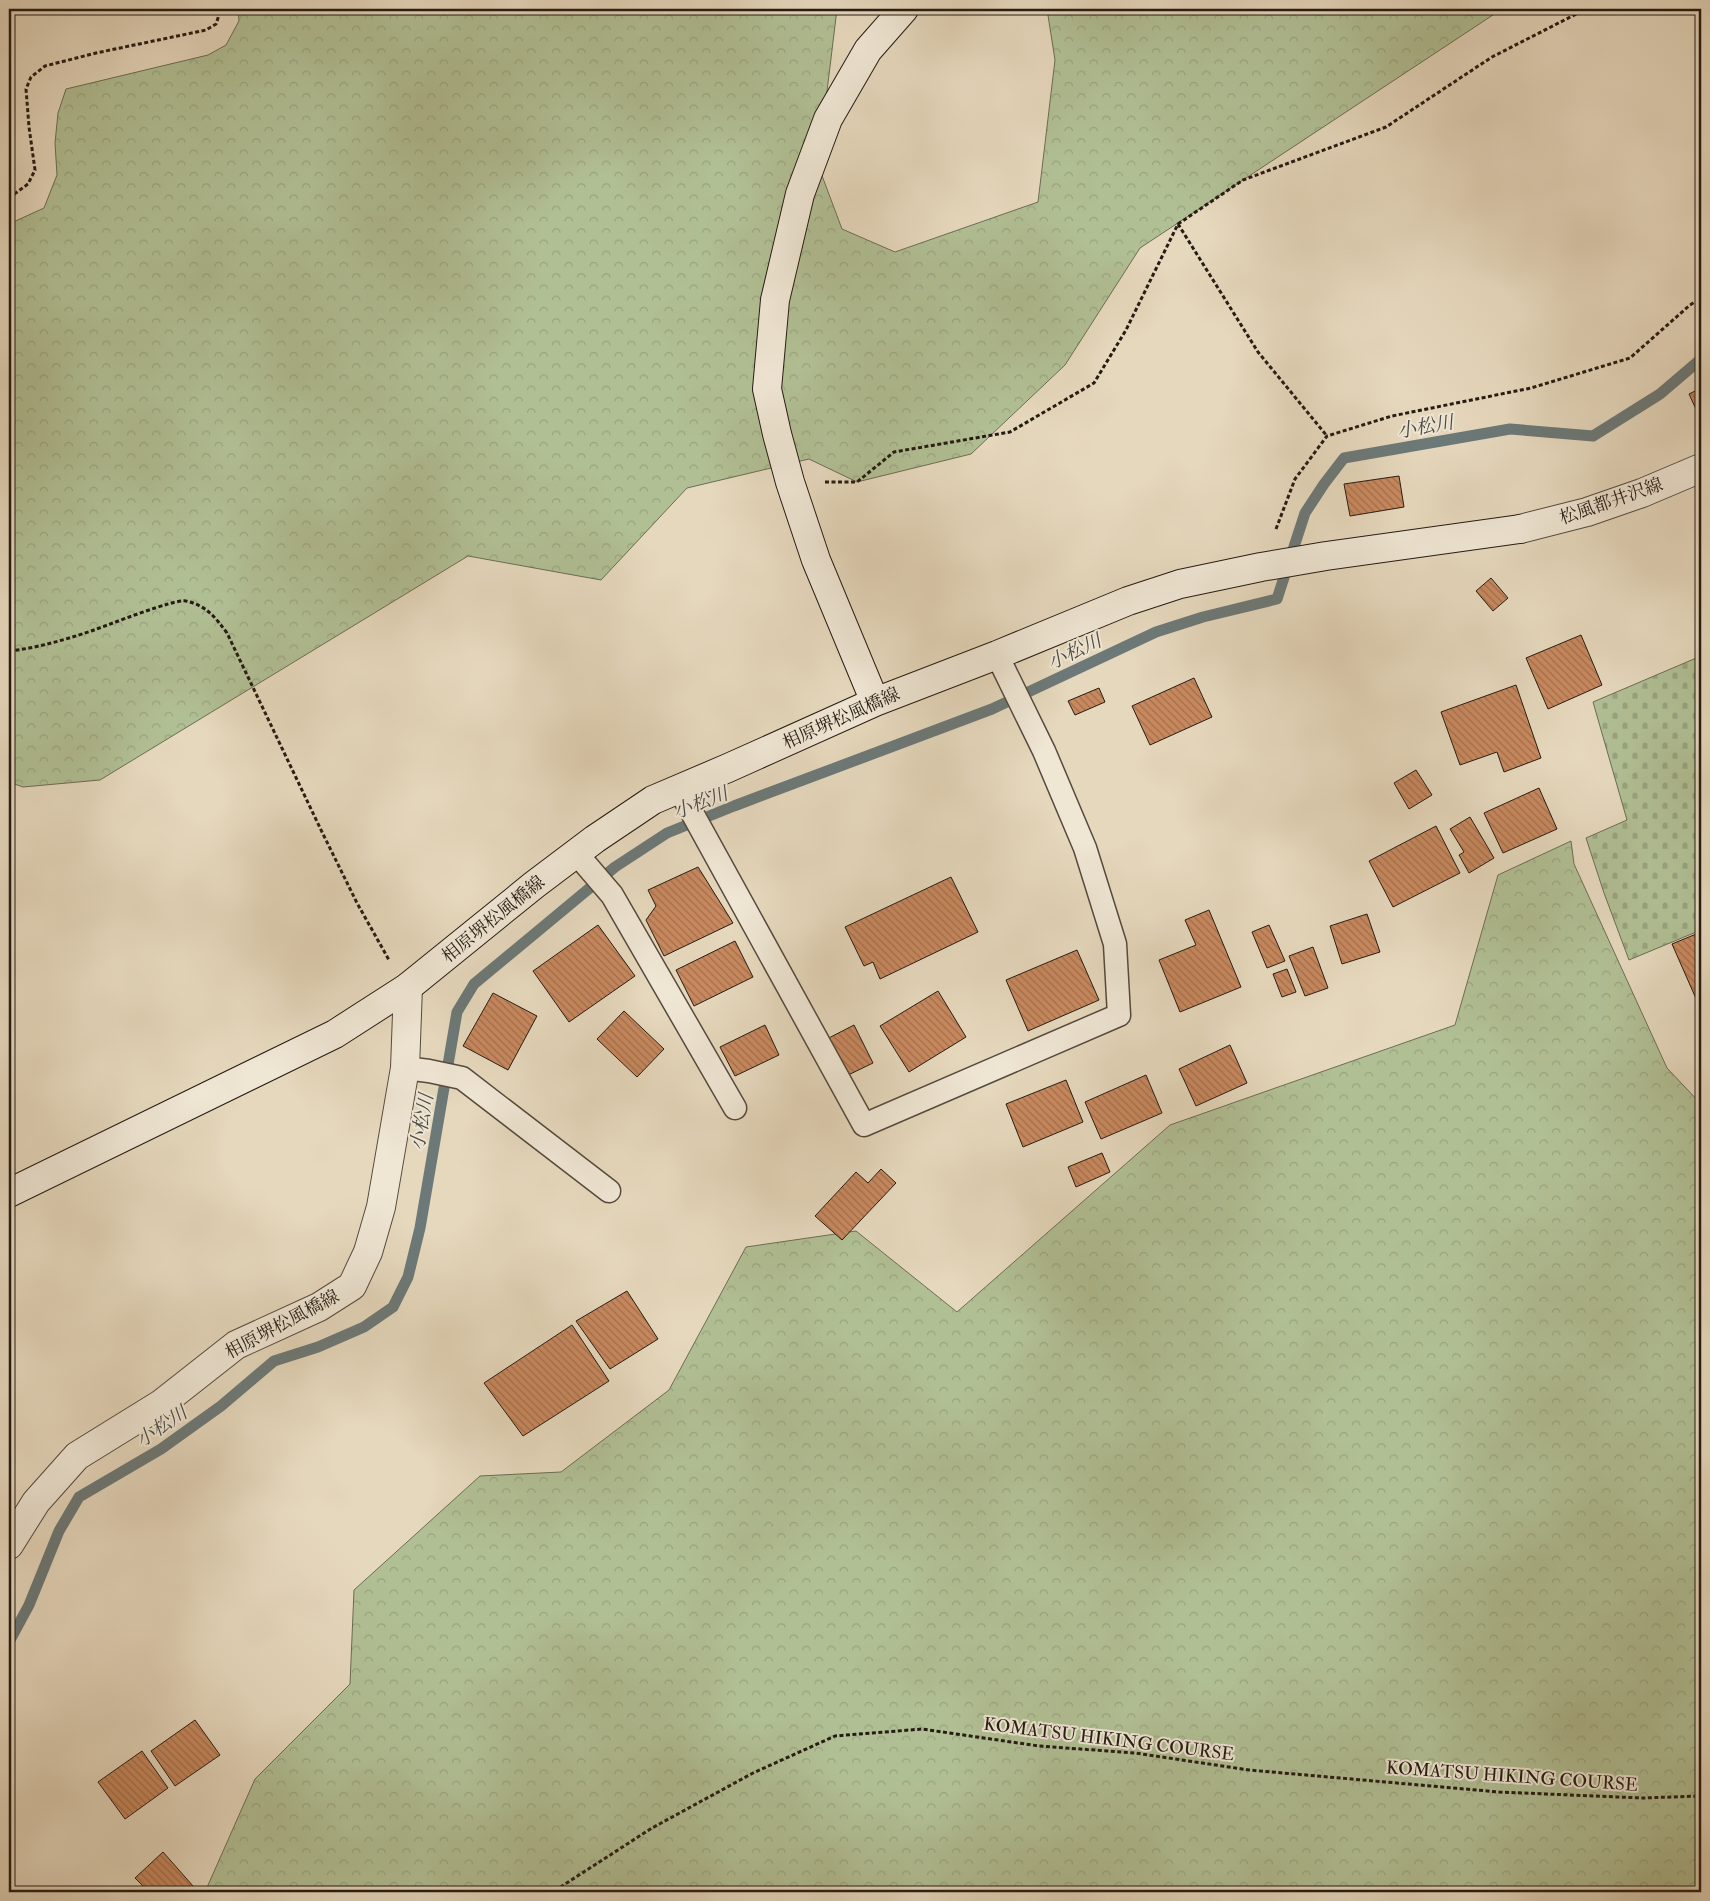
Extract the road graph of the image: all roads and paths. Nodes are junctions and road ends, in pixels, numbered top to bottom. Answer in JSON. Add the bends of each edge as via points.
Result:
{"nodes":[{"id":1,"x":221,"y":9,"type":"edge"},
{"id":2,"x":904,"y":9,"type":"edge"},
{"id":3,"x":1586,"y":9,"type":"edge"},
{"id":4,"x":9,"y":198,"type":"edge"},
{"id":5,"x":1178,"y":224,"type":"junction"},
{"id":6,"x":1701,"y":298,"type":"edge"},
{"id":7,"x":1328,"y":436,"type":"junction"},
{"id":8,"x":1701,"y":468,"type":"edge"},
{"id":9,"x":790,"y":482,"type":"junction"},
{"id":10,"x":1326,"y":556,"type":"joint"},
{"id":11,"x":1261,"y":567,"type":"junction"},
{"id":12,"x":9,"y":651,"type":"edge"},
{"id":13,"x":997,"y":655,"type":"junction"},
{"id":14,"x":875,"y":702,"type":"junction"},
{"id":15,"x":679,"y":788,"type":"junction"},
{"id":16,"x":585,"y":863,"type":"junction"},
{"id":17,"x":408,"y":987,"type":"junction"},
{"id":18,"x":417,"y":1069,"type":"junction"},
{"id":19,"x":735,"y":1108,"type":"dead end"},
{"id":20,"x":609,"y":1191,"type":"dead end"},
{"id":21,"x":9,"y":1193,"type":"edge"},
{"id":22,"x":9,"y":1545,"type":"edge"},
{"id":23,"x":1701,"y":1796,"type":"edge"},
{"id":24,"x":556,"y":1892,"type":"edge"}],
"edges":[{"from":1,"to":4,"type":"path","via":[[216,24],[206,30],[45,66],[31,76],[26,89],[35,170],[28,184]]},
{"from":2,"to":9,"type":"street","via":[[868,50],[828,119],[800,194],[775,300],[768,389]]},
{"from":3,"to":5,"type":"path","via":[[1492,57],[1386,127],[1243,180]]},
{"from":5,"to":7,"type":"path","via":[[1258,352]]},
{"from":5,"to":9,"type":"path","via":[[1126,330],[1094,383],[1010,432],[894,452],[858,482]]},
{"from":6,"to":7,"type":"path","via":[[1630,358],[1530,388],[1392,416]]},
{"from":7,"to":11,"type":"path","via":[[1295,480]]},
{"from":8,"to":10,"type":"street","name":"松風都井沢線","via":[[1587,512],[1520,529]]},
{"from":9,"to":14,"type":"street","via":[[816,560]]},
{"from":10,"to":11,"type":"street","name":"相原堺松風橋線"},
{"from":11,"to":13,"type":"street","name":"相原堺松風橋線","via":[[1180,584],[1128,601]]},
{"from":12,"to":17,"type":"path","via":[[33,648],[90,632],[184,600],[209,610],[227,633],[357,904],[379,945]]},
{"from":13,"to":14,"type":"street","name":"相原堺松風橋線"},
{"from":13,"to":15,"type":"lane","via":[[1044,751],[1085,848],[1115,944],[1119,1015],[864,1125]]},
{"from":14,"to":15,"type":"street","name":"相原堺松風橋線"},
{"from":15,"to":16,"type":"street","name":"相原堺松風橋線","via":[[653,800]]},
{"from":16,"to":17,"type":"street","name":"相原堺松風橋線","via":[[534,885]]},
{"from":16,"to":19,"type":"lane","via":[[612,895]]},
{"from":17,"to":18,"type":"street","name":"相原堺松風橋線"},
{"from":17,"to":21,"type":"street","via":[[335,1034]]},
{"from":18,"to":20,"type":"lane","via":[[462,1078]]},
{"from":18,"to":22,"type":"street","name":"相原堺松風橋線","via":[[368,1252],[352,1286],[319,1307],[236,1345],[161,1404],[77,1456],[36,1502]]},
{"from":23,"to":24,"type":"path","name":"KOMATSU HIKING COURSE","via":[[1642,1798],[1498,1792],[1259,1771],[1135,1753],[1039,1746],[922,1729],[845,1735],[835,1736],[752,1773],[652,1828]]}]}
